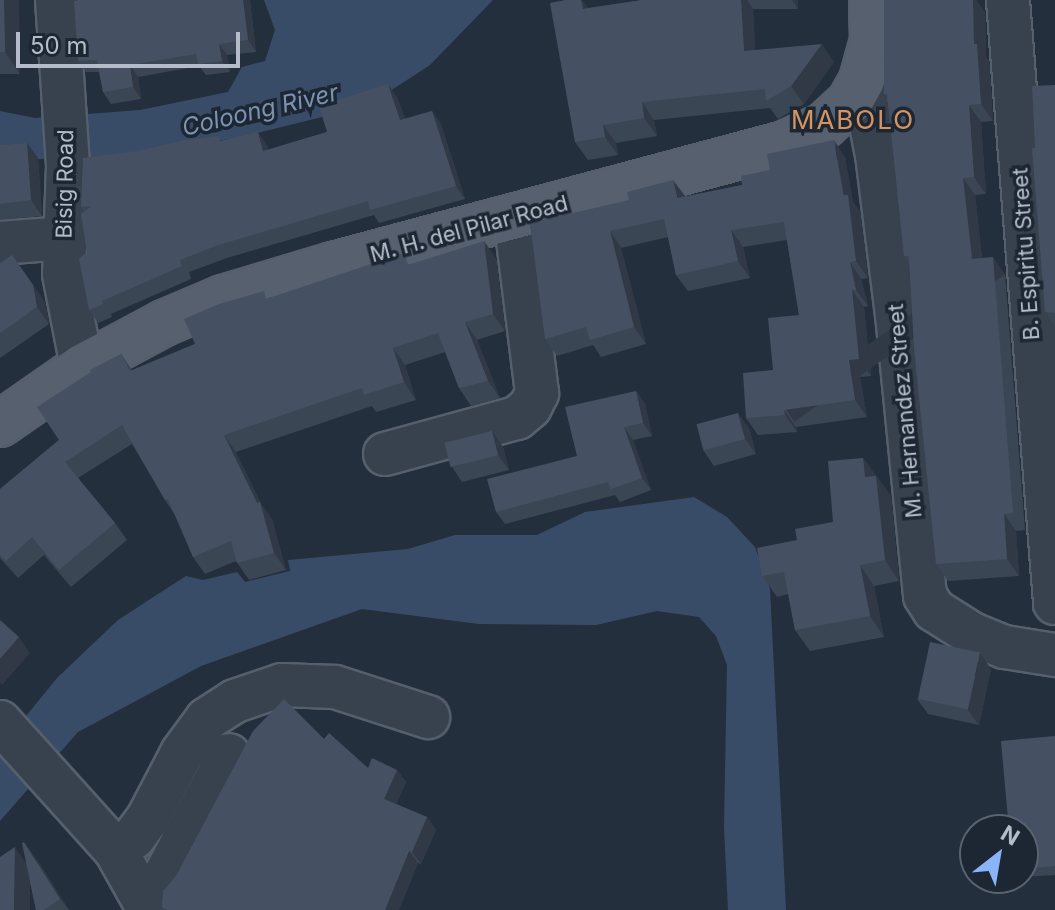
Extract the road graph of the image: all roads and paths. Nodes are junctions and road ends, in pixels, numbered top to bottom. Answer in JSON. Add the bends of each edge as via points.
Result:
{"nodes":[{"id":1,"x":57,"y":0,"type":"edge"},
{"id":2,"x":872,"y":0,"type":"edge"},
{"id":3,"x":1008,"y":0,"type":"edge"},
{"id":4,"x":862,"y":80,"type":"junction"},
{"id":5,"x":515,"y":217,"type":"junction"},
{"id":6,"x":65,"y":238,"type":"junction"},
{"id":7,"x":0,"y":243,"type":"edge"},
{"id":8,"x":82,"y":367,"type":"junction"},
{"id":9,"x":0,"y":424,"type":"edge"},
{"id":10,"x":385,"y":454,"type":"dead end"},
{"id":11,"x":1051,"y":504,"type":"edge"},
{"id":12,"x":1055,"y":603,"type":"edge"},
{"id":13,"x":1055,"y":655,"type":"edge"},
{"id":14,"x":428,"y":717,"type":"dead end"},
{"id":15,"x":1,"y":724,"type":"edge"},
{"id":16,"x":229,"y":755,"type":"dead end"},
{"id":17,"x":116,"y":851,"type":"junction"},
{"id":18,"x":152,"y":896,"type":"edge"}],
"edges":[{"from":1,"to":6,"type":"street","name":"Bisig Road","via":[[68,166]]},
{"from":2,"to":4,"type":"main road","name":"M. H. del Pilar Road","via":[[873,40]]},
{"from":3,"to":11,"type":"street","name":"B. Espiritu Street"},
{"from":4,"to":5,"type":"main road","name":"M. H. del Pilar Road","via":[[850,102],[825,125],[787,143]]},
{"from":4,"to":13,"type":"street","name":"M. Hernandez Street","via":[[897,315],[925,596],[934,610],[972,634],[1005,647]]},
{"from":5,"to":8,"type":"main road","name":"M. H. del Pilar Road","via":[[223,298]]},
{"from":5,"to":10,"type":"street","via":[[537,393],[530,407],[517,418]]},
{"from":6,"to":7,"type":"street"},
{"from":6,"to":8,"type":"street","name":"Bisig Road","via":[[64,274]]},
{"from":8,"to":9,"type":"main road","name":"M. H. del Pilar Road"},
{"from":11,"to":12,"type":"street","name":"B. Espiritu Street"},
{"from":14,"to":17,"type":"street","via":[[335,687],[282,685],[235,701],[207,719],[182,753],[147,820]]},
{"from":15,"to":17,"type":"street"},
{"from":16,"to":18,"type":"street"},
{"from":17,"to":18,"type":"street"}]}
